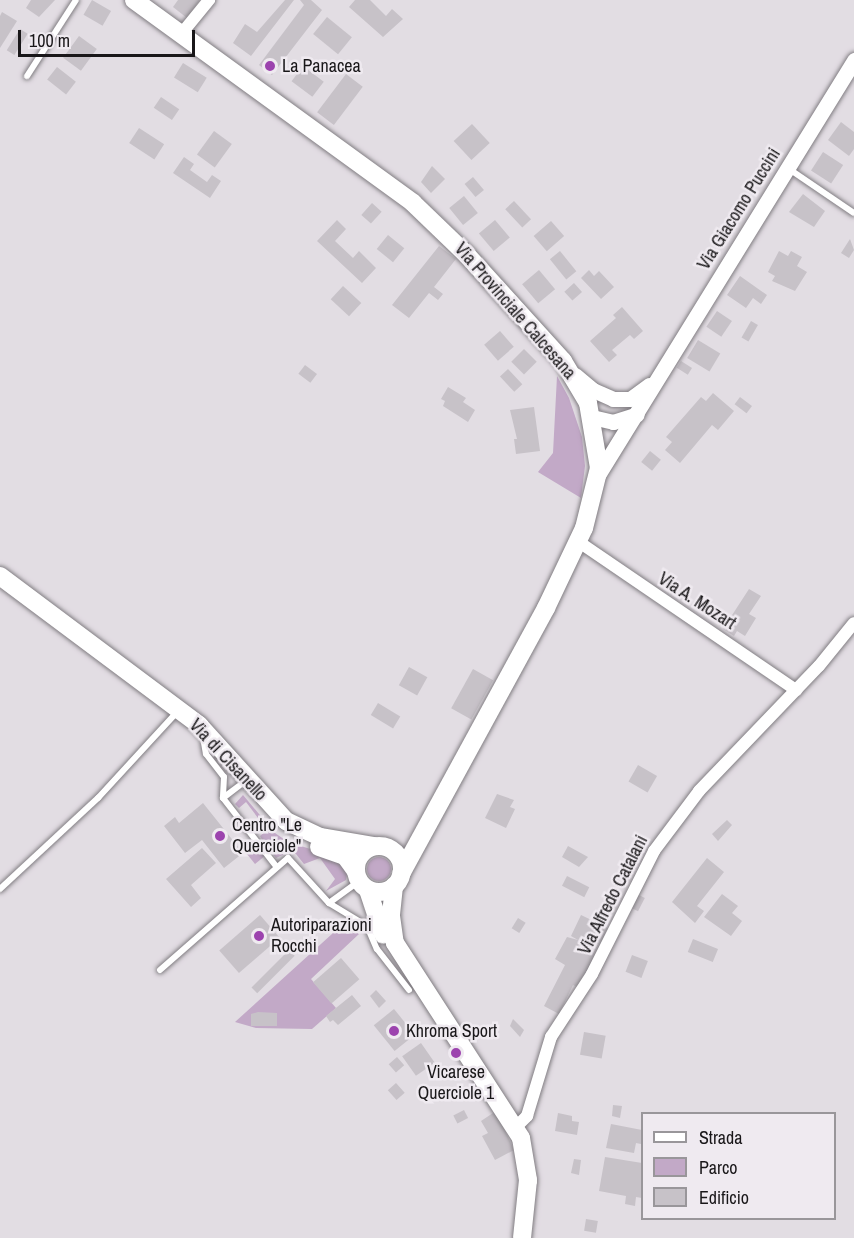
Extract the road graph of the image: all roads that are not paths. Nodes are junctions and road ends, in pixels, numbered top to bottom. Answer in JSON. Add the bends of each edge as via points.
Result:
{"nodes":[{"id":1,"x":76,"y":0,"type":"edge"},
{"id":2,"x":134,"y":0,"type":"edge"},
{"id":3,"x":208,"y":0,"type":"edge"},
{"id":4,"x":182,"y":33,"type":"junction"},
{"id":5,"x":854,"y":60,"type":"edge"},
{"id":6,"x":27,"y":76,"type":"dead end"},
{"id":7,"x":789,"y":169,"type":"junction"},
{"id":8,"x":854,"y":213,"type":"edge"},
{"id":9,"x":574,"y":375,"type":"junction"},
{"id":10,"x":655,"y":378,"type":"junction"},
{"id":11,"x":630,"y":399,"type":"junction"},
{"id":12,"x":636,"y":414,"type":"junction"},
{"id":13,"x":592,"y":417,"type":"junction"},
{"id":14,"x":598,"y":475,"type":"junction"},
{"id":15,"x":579,"y":542,"type":"junction"},
{"id":16,"x":0,"y":576,"type":"edge"},
{"id":17,"x":854,"y":624,"type":"edge"},
{"id":18,"x":796,"y":690,"type":"junction"},
{"id":19,"x":179,"y":711,"type":"junction"},
{"id":20,"x":204,"y":743,"type":"junction"},
{"id":21,"x":245,"y":785,"type":"junction"},
{"id":22,"x":223,"y":798,"type":"junction"},
{"id":23,"x":434,"y":811,"type":"junction"},
{"id":24,"x":382,"y":847,"type":"junction"},
{"id":25,"x":276,"y":866,"type":"junction"},
{"id":26,"x":361,"y":880,"type":"junction"},
{"id":27,"x":398,"y":880,"type":"junction"},
{"id":28,"x":0,"y":889,"type":"edge"},
{"id":29,"x":329,"y":903,"type":"junction"},
{"id":30,"x":160,"y":970,"type":"dead end"},
{"id":31,"x":416,"y":990,"type":"junction"},
{"id":32,"x":516,"y":1127,"type":"junction"},
{"id":33,"x":522,"y":1238,"type":"edge"}],
"edges":[{"from":1,"to":6,"type":"lane"},
{"from":2,"to":4,"type":"main road","name":"Via Provinciale Calcesana"},
{"from":3,"to":4,"type":"street"},
{"from":4,"to":9,"type":"main road","name":"Via Provinciale Calcesana","via":[[413,203],[467,255]]},
{"from":5,"to":7,"type":"street","name":"Via Giacomo Puccini"},
{"from":7,"to":8,"type":"lane"},
{"from":7,"to":10,"type":"street","name":"Via Giacomo Puccini"},
{"from":9,"to":11,"type":"street","via":[[604,396]]},
{"from":9,"to":13,"type":"main road","name":"Via Provinciale Calcesana"},
{"from":10,"to":11,"type":"street","name":"Via Giacomo Puccini"},
{"from":10,"to":12,"type":"street","name":"Via Giacomo Puccini"},
{"from":11,"to":13,"type":"street","name":"Via Giacomo Puccini"},
{"from":12,"to":13,"type":"street","via":[[613,422]]},
{"from":12,"to":14,"type":"street","name":"Via Giacomo Puccini"},
{"from":13,"to":14,"type":"main road","name":"Via Provinciale Calcesana"},
{"from":14,"to":15,"type":"main road","name":"Via Provinciale Calcesana"},
{"from":15,"to":18,"type":"street","name":"Via A. Mozart"},
{"from":15,"to":23,"type":"main road","name":"Via Provinciale Calcesana"},
{"from":16,"to":19,"type":"main road","name":"Via di Cisanello"},
{"from":17,"to":18,"type":"street","name":"Via Alfredo Catalani"},
{"from":18,"to":32,"type":"street","name":"Via Alfredo Catalani","via":[[699,791],[654,851],[590,979],[551,1037],[527,1116]]},
{"from":19,"to":20,"type":"main road","name":"Via di Cisanello"},
{"from":19,"to":21,"type":"main road","name":"Via di Cisanello","via":[[199,725]]},
{"from":19,"to":28,"type":"lane","via":[[98,798]]},
{"from":20,"to":21,"type":"main road","name":"Via di Cisanello"},
{"from":20,"to":22,"type":"lane","via":[[206,754],[224,777]]},
{"from":21,"to":22,"type":"lane"},
{"from":21,"to":24,"type":"main road","name":"Via di Cisanello","via":[[297,828],[328,839]]},
{"from":21,"to":26,"type":"main road","name":"Via di Cisanello","via":[[280,830],[343,855]]},
{"from":22,"to":25,"type":"lane"},
{"from":23,"to":24,"type":"main road","name":"Via Provinciale Calcesana","via":[[410,840]]},
{"from":23,"to":27,"type":"main road","name":"Via Provinciale Calcesana"},
{"from":24,"to":26,"type":"main road","via":[[362,852]]},
{"from":24,"to":27,"type":"main road","via":[[400,859]]},
{"from":25,"to":29,"type":"lane","via":[[284,858],[293,860]]},
{"from":25,"to":30,"type":"lane"},
{"from":26,"to":27,"type":"main road","via":[[382,892]]},
{"from":26,"to":29,"type":"lane"},
{"from":26,"to":31,"type":"main road","via":[[387,946]]},
{"from":27,"to":31,"type":"main road","via":[[392,934]]},
{"from":29,"to":31,"type":"lane","via":[[367,926],[377,950]]},
{"from":31,"to":32,"type":"main road"},
{"from":32,"to":33,"type":"main road","via":[[525,1150],[528,1180]]}]}
